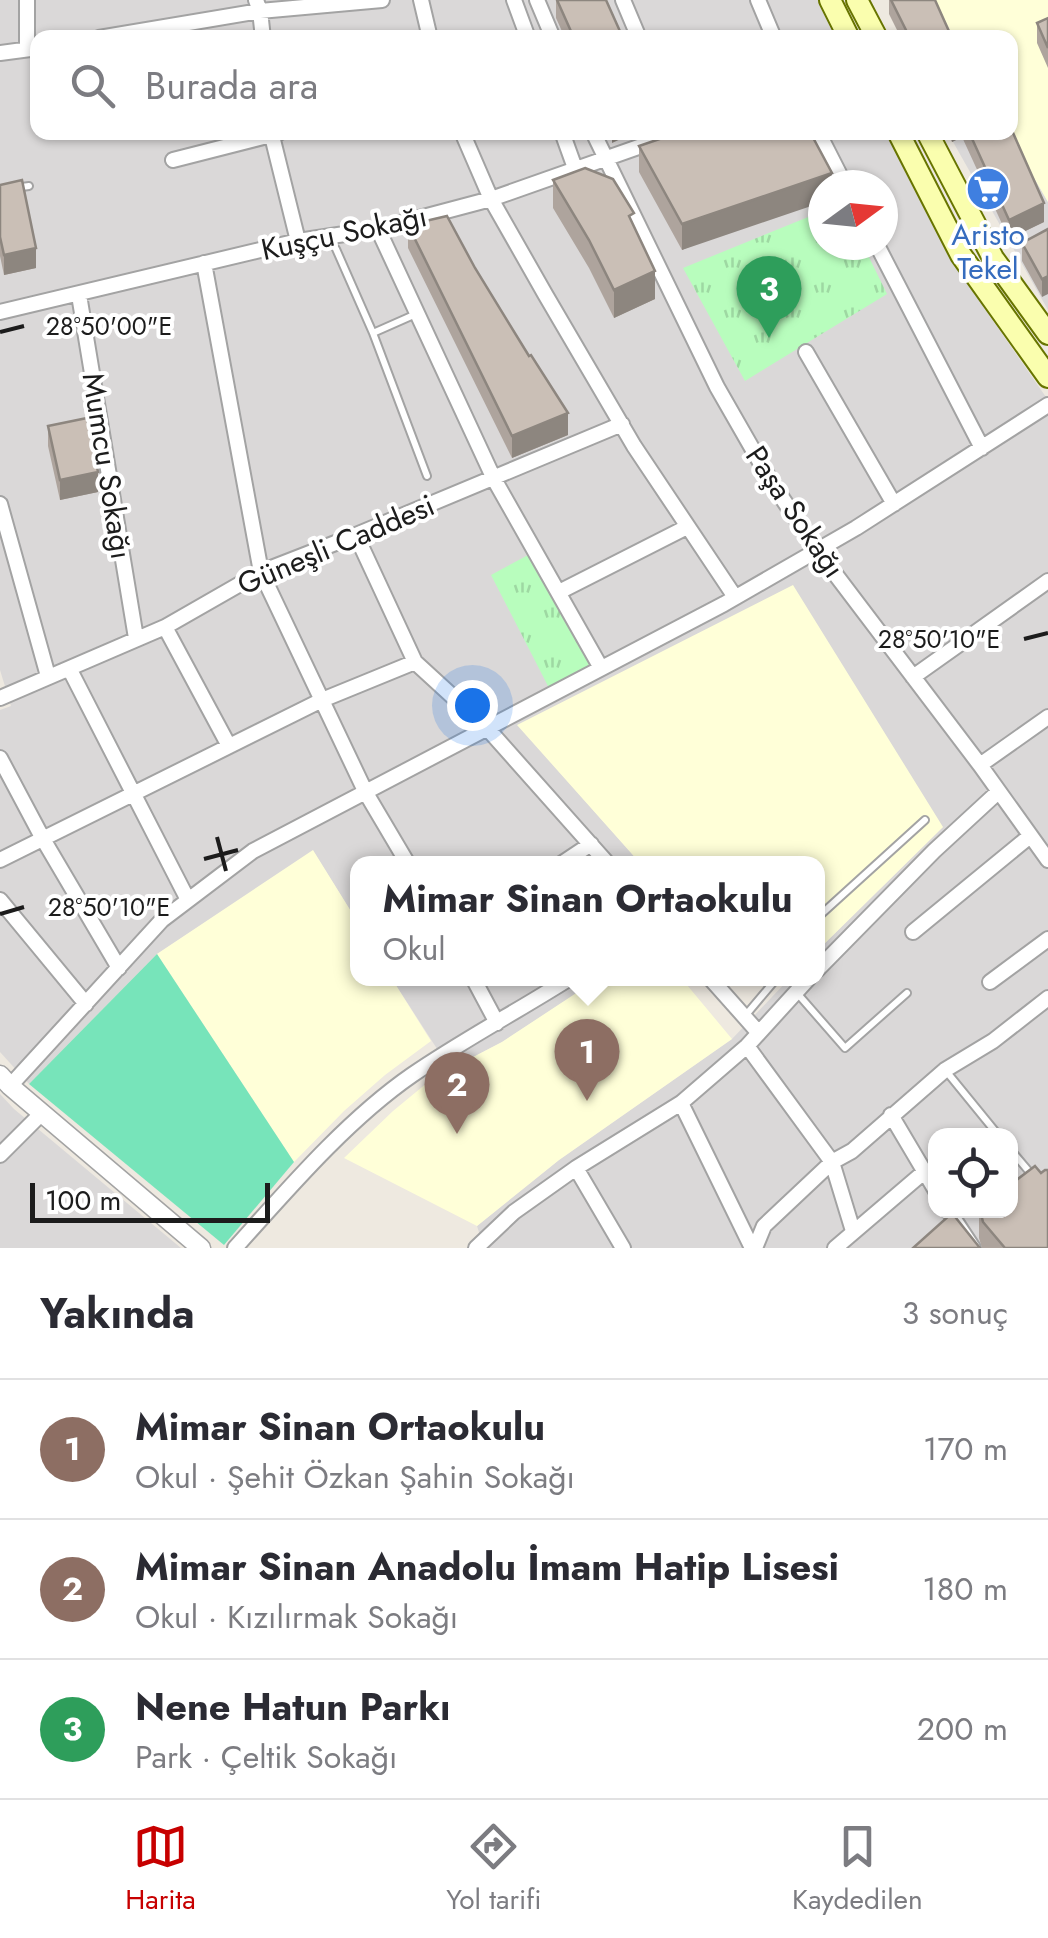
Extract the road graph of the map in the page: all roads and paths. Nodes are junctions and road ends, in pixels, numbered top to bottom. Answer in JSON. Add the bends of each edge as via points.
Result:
{"nodes":[{"id":1,"x":27,"y":0,"type":"edge"},
{"id":2,"x":382,"y":0,"type":"edge"},
{"id":3,"x":421,"y":0,"type":"edge"},
{"id":4,"x":514,"y":0,"type":"edge"},
{"id":5,"x":537,"y":0,"type":"edge"},
{"id":6,"x":623,"y":0,"type":"edge"},
{"id":7,"x":758,"y":0,"type":"edge"},
{"id":8,"x":830,"y":0,"type":"edge"},
{"id":9,"x":857,"y":0,"type":"edge"},
{"id":10,"x":258,"y":6,"type":"edge"},
{"id":11,"x":30,"y":30,"type":"edge"},
{"id":12,"x":139,"y":30,"type":"edge"},
{"id":13,"x":428,"y":30,"type":"edge"},
{"id":14,"x":525,"y":30,"type":"edge"},
{"id":15,"x":550,"y":30,"type":"edge"},
{"id":16,"x":635,"y":30,"type":"edge"},
{"id":17,"x":771,"y":30,"type":"edge"},
{"id":18,"x":846,"y":30,"type":"edge"},
{"id":19,"x":873,"y":30,"type":"edge"},
{"id":20,"x":30,"y":48,"type":"edge"},
{"id":21,"x":0,"y":53,"type":"edge"},
{"id":22,"x":248,"y":140,"type":"edge"},
{"id":23,"x":276,"y":140,"type":"edge"},
{"id":24,"x":465,"y":140,"type":"edge"},
{"id":25,"x":565,"y":140,"type":"edge"},
{"id":26,"x":596,"y":140,"type":"edge"},
{"id":27,"x":660,"y":140,"type":"edge"},
{"id":28,"x":822,"y":140,"type":"edge"},
{"id":29,"x":902,"y":140,"type":"edge"},
{"id":30,"x":931,"y":140,"type":"edge"},
{"id":31,"x":174,"y":160,"type":"dead end"},
{"id":32,"x":604,"y":160,"type":"junction"},
{"id":33,"x":576,"y":170,"type":"junction"},
{"id":34,"x":838,"y":170,"type":"edge"},
{"id":35,"x":29,"y":186,"type":"dead end"},
{"id":36,"x":0,"y":190,"type":"edge"},
{"id":37,"x":491,"y":199,"type":"junction"},
{"id":38,"x":378,"y":229,"type":"junction"},
{"id":39,"x":298,"y":241,"type":"junction"},
{"id":40,"x":336,"y":249,"type":"dead end"},
{"id":41,"x":884,"y":260,"type":"edge"},
{"id":42,"x":204,"y":264,"type":"junction"},
{"id":43,"x":79,"y":294,"type":"junction"},
{"id":44,"x":0,"y":312,"type":"edge"},
{"id":45,"x":418,"y":314,"type":"junction"},
{"id":46,"x":1046,"y":329,"type":"edge"},
{"id":47,"x":372,"y":333,"type":"junction"},
{"id":48,"x":806,"y":352,"type":"dead end"},
{"id":49,"x":1048,"y":377,"type":"edge"},
{"id":50,"x":1048,"y":405,"type":"edge"},
{"id":51,"x":622,"y":424,"type":"junction"},
{"id":52,"x":982,"y":448,"type":"junction"},
{"id":53,"x":427,"y":476,"type":"dead end"},
{"id":54,"x":494,"y":479,"type":"junction"},
{"id":55,"x":0,"y":504,"type":"edge"},
{"id":56,"x":894,"y":504,"type":"junction"},
{"id":57,"x":687,"y":528,"type":"junction"},
{"id":58,"x":356,"y":536,"type":"junction"},
{"id":59,"x":818,"y":550,"type":"junction"},
{"id":60,"x":261,"y":572,"type":"junction"},
{"id":61,"x":1048,"y":581,"type":"edge"},
{"id":62,"x":559,"y":592,"type":"junction"},
{"id":63,"x":735,"y":597,"type":"junction"},
{"id":64,"x":165,"y":627,"type":"junction"},
{"id":65,"x":136,"y":638,"type":"junction"},
{"id":66,"x":416,"y":662,"type":"junction"},
{"id":67,"x":601,"y":668,"type":"junction"},
{"id":68,"x":70,"y":670,"type":"junction"},
{"id":69,"x":48,"y":676,"type":"junction"},
{"id":70,"x":913,"y":677,"type":"junction"},
{"id":71,"x":0,"y":698,"type":"edge"},
{"id":72,"x":322,"y":700,"type":"junction"},
{"id":73,"x":1048,"y":718,"type":"edge"},
{"id":74,"x":488,"y":728,"type":"junction"},
{"id":75,"x":229,"y":746,"type":"junction"},
{"id":76,"x":0,"y":758,"type":"edge"},
{"id":77,"x":980,"y":766,"type":"junction"},
{"id":78,"x":366,"y":792,"type":"junction"},
{"id":79,"x":998,"y":792,"type":"junction"},
{"id":80,"x":136,"y":794,"type":"junction"},
{"id":81,"x":926,"y":820,"type":"dead end"},
{"id":82,"x":1030,"y":836,"type":"junction"},
{"id":83,"x":44,"y":840,"type":"junction"},
{"id":84,"x":591,"y":844,"type":"junction"},
{"id":85,"x":1046,"y":854,"type":"edge"},
{"id":86,"x":403,"y":856,"type":"edge"},
{"id":87,"x":573,"y":856,"type":"edge"},
{"id":88,"x":601,"y":856,"type":"edge"},
{"id":89,"x":0,"y":860,"type":"edge"},
{"id":90,"x":0,"y":900,"type":"edge"},
{"id":91,"x":188,"y":900,"type":"junction"},
{"id":92,"x":825,"y":911,"type":"edge"},
{"id":93,"x":913,"y":932,"type":"dead end"},
{"id":94,"x":1048,"y":939,"type":"edge"},
{"id":95,"x":825,"y":962,"type":"edge"},
{"id":96,"x":119,"y":968,"type":"junction"},
{"id":97,"x":990,"y":982,"type":"dead end"},
{"id":98,"x":477,"y":986,"type":"edge"},
{"id":99,"x":557,"y":986,"type":"edge"},
{"id":100,"x":717,"y":986,"type":"edge"},
{"id":101,"x":770,"y":986,"type":"edge"},
{"id":102,"x":802,"y":986,"type":"edge"},
{"id":103,"x":796,"y":992,"type":"junction"},
{"id":104,"x":907,"y":992,"type":"dead end"},
{"id":105,"x":1048,"y":998,"type":"edge"},
{"id":106,"x":86,"y":1004,"type":"junction"},
{"id":107,"x":744,"y":1016,"type":"junction"},
{"id":108,"x":498,"y":1023,"type":"junction"},
{"id":109,"x":758,"y":1032,"type":"junction"},
{"id":110,"x":747,"y":1046,"type":"junction"},
{"id":111,"x":945,"y":1070,"type":"junction"},
{"id":112,"x":5,"y":1081,"type":"edge"},
{"id":113,"x":681,"y":1103,"type":"junction"},
{"id":114,"x":42,"y":1113,"type":"junction"},
{"id":115,"x":891,"y":1115,"type":"junction"},
{"id":116,"x":992,"y":1128,"type":"edge"},
{"id":117,"x":0,"y":1155,"type":"edge"},
{"id":118,"x":1018,"y":1158,"type":"edge"},
{"id":119,"x":832,"y":1162,"type":"junction"},
{"id":120,"x":576,"y":1168,"type":"junction"},
{"id":121,"x":924,"y":1172,"type":"junction"},
{"id":122,"x":928,"y":1178,"type":"edge"},
{"id":123,"x":1040,"y":1183,"type":"edge"},
{"id":124,"x":953,"y":1218,"type":"edge"},
{"id":125,"x":853,"y":1231,"type":"junction"},
{"id":126,"x":201,"y":1248,"type":"edge"},
{"id":127,"x":235,"y":1248,"type":"edge"},
{"id":128,"x":476,"y":1248,"type":"edge"},
{"id":129,"x":623,"y":1248,"type":"edge"},
{"id":130,"x":753,"y":1248,"type":"edge"},
{"id":131,"x":835,"y":1248,"type":"edge"},
{"id":132,"x":974,"y":1248,"type":"edge"}],
"edges":[{"from":1,"to":11,"type":"street"},
{"from":2,"to":10,"type":"street"},
{"from":3,"to":13,"type":"street"},
{"from":4,"to":14,"type":"street"},
{"from":5,"to":15,"type":"street"},
{"from":6,"to":16,"type":"street"},
{"from":7,"to":17,"type":"street"},
{"from":8,"to":18,"type":"main road"},
{"from":9,"to":19,"type":"main road"},
{"from":10,"to":12,"type":"street"},
{"from":20,"to":21,"type":"street"},
{"from":22,"to":31,"type":"street"},
{"from":23,"to":39,"type":"street"},
{"from":24,"to":37,"type":"street"},
{"from":25,"to":33,"type":"street"},
{"from":26,"to":32,"type":"street","name":"Paşa Sokağı"},
{"from":27,"to":32,"type":"street","name":"Kuşçu Sokağı"},
{"from":28,"to":34,"type":"street"},
{"from":29,"to":49,"type":"main road","via":[[962,255]]},
{"from":30,"to":46,"type":"main road","via":[[993,258]]},
{"from":32,"to":33,"type":"street","name":"Kuşçu Sokağı"},
{"from":32,"to":59,"type":"street","name":"Paşa Sokağı","via":[[718,387]]},
{"from":33,"to":37,"type":"street","name":"Kuşçu Sokağı"},
{"from":35,"to":36,"type":"lane"},
{"from":37,"to":38,"type":"street","name":"Kuşçu Sokağı"},
{"from":37,"to":51,"type":"street"},
{"from":38,"to":39,"type":"street","name":"Kuşçu Sokağı"},
{"from":38,"to":45,"type":"street"},
{"from":39,"to":42,"type":"street","name":"Kuşçu Sokağı"},
{"from":40,"to":47,"type":"lane"},
{"from":41,"to":52,"type":"street"},
{"from":42,"to":43,"type":"street","name":"Kuşçu Sokağı"},
{"from":42,"to":60,"type":"street"},
{"from":43,"to":44,"type":"street","name":"Kuşçu Sokağı"},
{"from":43,"to":65,"type":"street","name":"Mumcu Sokağı"},
{"from":45,"to":47,"type":"lane"},
{"from":45,"to":54,"type":"street"},
{"from":47,"to":53,"type":"lane"},
{"from":48,"to":56,"type":"street"},
{"from":50,"to":52,"type":"street"},
{"from":51,"to":54,"type":"street","name":"Güneşli Caddesi"},
{"from":51,"to":57,"type":"street"},
{"from":52,"to":56,"type":"street"},
{"from":54,"to":58,"type":"street","name":"Güneşli Caddesi"},
{"from":54,"to":62,"type":"street"},
{"from":55,"to":69,"type":"street"},
{"from":56,"to":59,"type":"street"},
{"from":57,"to":62,"type":"street"},
{"from":57,"to":63,"type":"street"},
{"from":58,"to":60,"type":"street","name":"Güneşli Caddesi"},
{"from":58,"to":66,"type":"street"},
{"from":59,"to":63,"type":"street"},
{"from":59,"to":70,"type":"street","name":"Paşa Sokağı"},
{"from":60,"to":64,"type":"street","name":"Güneşli Caddesi"},
{"from":60,"to":72,"type":"street"},
{"from":61,"to":70,"type":"street"},
{"from":62,"to":67,"type":"street"},
{"from":63,"to":67,"type":"street"},
{"from":64,"to":65,"type":"street","name":"Güneşli Caddesi"},
{"from":64,"to":75,"type":"street"},
{"from":65,"to":68,"type":"street","name":"Güneşli Caddesi"},
{"from":66,"to":72,"type":"street"},
{"from":66,"to":74,"type":"street"},
{"from":67,"to":74,"type":"street"},
{"from":68,"to":69,"type":"street","name":"Güneşli Caddesi"},
{"from":68,"to":80,"type":"street"},
{"from":69,"to":71,"type":"street","name":"Güneşli Caddesi"},
{"from":70,"to":77,"type":"street","name":"Paşa Sokağı"},
{"from":72,"to":75,"type":"street"},
{"from":72,"to":78,"type":"street"},
{"from":73,"to":77,"type":"street"},
{"from":74,"to":78,"type":"street"},
{"from":74,"to":84,"type":"street"},
{"from":75,"to":80,"type":"street"},
{"from":76,"to":83,"type":"street"},
{"from":77,"to":79,"type":"street","name":"Paşa Sokağı"},
{"from":78,"to":86,"type":"street"},
{"from":78,"to":91,"type":"street","via":[[254,851]]},
{"from":79,"to":82,"type":"street","name":"Paşa Sokağı"},
{"from":79,"to":95,"type":"street"},
{"from":80,"to":83,"type":"street"},
{"from":80,"to":91,"type":"street"},
{"from":81,"to":92,"type":"lane"},
{"from":82,"to":85,"type":"street","name":"Paşa Sokağı"},
{"from":82,"to":93,"type":"street"},
{"from":83,"to":89,"type":"street"},
{"from":83,"to":96,"type":"street"},
{"from":84,"to":87,"type":"street"},
{"from":84,"to":88,"type":"street"},
{"from":90,"to":106,"type":"street"},
{"from":91,"to":96,"type":"street"},
{"from":94,"to":97,"type":"street"},
{"from":96,"to":106,"type":"street"},
{"from":98,"to":108,"type":"street"},
{"from":99,"to":108,"type":"street"},
{"from":100,"to":107,"type":"street"},
{"from":101,"to":107,"type":"lane"},
{"from":102,"to":103,"type":"street"},
{"from":103,"to":104,"type":"lane","via":[[845,1048]]},
{"from":103,"to":109,"type":"street"},
{"from":105,"to":111,"type":"street"},
{"from":106,"to":112,"type":"street"},
{"from":107,"to":109,"type":"street"},
{"from":108,"to":127,"type":"street","via":[[409,1077],[359,1119]]},
{"from":109,"to":110,"type":"street"},
{"from":110,"to":113,"type":"street"},
{"from":110,"to":119,"type":"street"},
{"from":111,"to":115,"type":"street"},
{"from":111,"to":116,"type":"lane"},
{"from":112,"to":114,"type":"street"},
{"from":113,"to":120,"type":"street"},
{"from":113,"to":130,"type":"street"},
{"from":114,"to":117,"type":"street"},
{"from":114,"to":126,"type":"street"},
{"from":115,"to":119,"type":"street"},
{"from":115,"to":121,"type":"street"},
{"from":118,"to":123,"type":"lane"},
{"from":119,"to":125,"type":"street"},
{"from":119,"to":130,"type":"street","via":[[764,1226]]},
{"from":120,"to":128,"type":"street"},
{"from":120,"to":129,"type":"street"},
{"from":121,"to":122,"type":"street"},
{"from":121,"to":125,"type":"street"},
{"from":124,"to":132,"type":"street"},
{"from":125,"to":131,"type":"street"}]}
